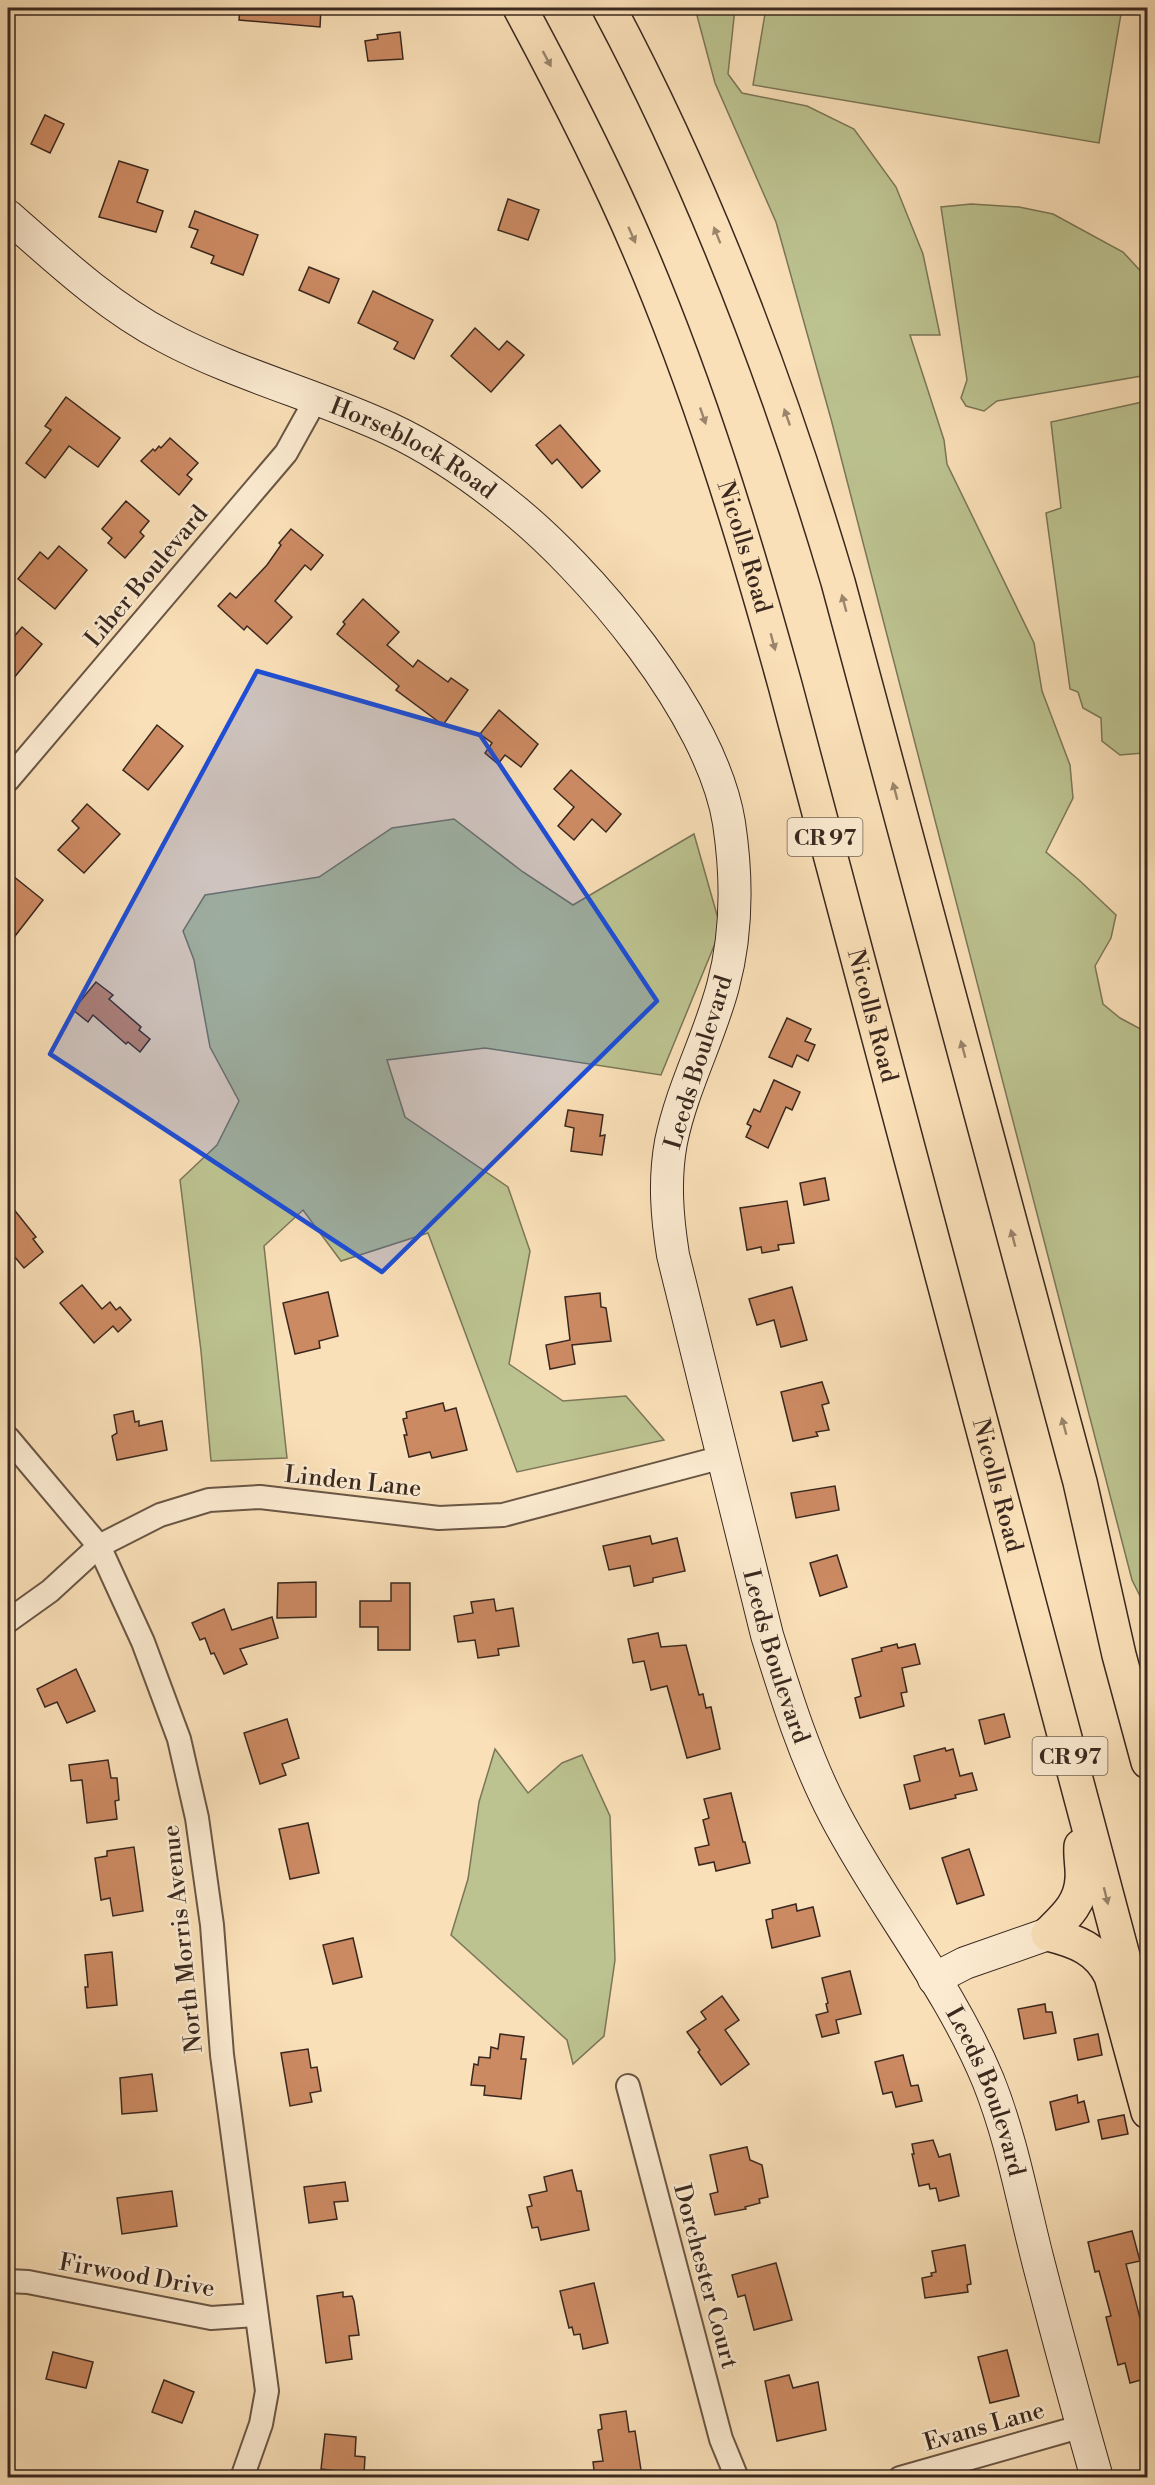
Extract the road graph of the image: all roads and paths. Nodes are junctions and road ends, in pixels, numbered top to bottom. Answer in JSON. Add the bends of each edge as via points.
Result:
{"nodes":[{"id":1,"x":520,"y":8,"type":"edge"},
{"id":2,"x":609,"y":8,"type":"edge"},
{"id":3,"x":8,"y":216,"type":"edge"},
{"id":4,"x":316,"y":399,"type":"junction"},
{"id":5,"x":8,"y":780,"type":"edge"},
{"id":6,"x":721,"y":791,"type":"joint"},
{"id":7,"x":8,"y":1438,"type":"edge"},
{"id":8,"x":723,"y":1457,"type":"junction"},
{"id":9,"x":1080,"y":1482,"type":"junction"},
{"id":10,"x":99,"y":1546,"type":"junction"},
{"id":11,"x":8,"y":1621,"type":"edge"},
{"id":12,"x":1148,"y":1696,"type":"edge"},
{"id":13,"x":1148,"y":1762,"type":"edge"},
{"id":14,"x":1086,"y":1819,"type":"junction"},
{"id":15,"x":1048,"y":1934,"type":"junction"},
{"id":16,"x":934,"y":1979,"type":"junction"},
{"id":17,"x":1148,"y":2050,"type":"edge"},
{"id":18,"x":628,"y":2086,"type":"dead end"},
{"id":19,"x":1148,"y":2112,"type":"edge"},
{"id":20,"x":8,"y":2281,"type":"edge"},
{"id":21,"x":256,"y":2315,"type":"junction"},
{"id":22,"x":1083,"y":2426,"type":"junction"},
{"id":23,"x":242,"y":2478,"type":"edge"},
{"id":24,"x":737,"y":2478,"type":"edge"},
{"id":25,"x":900,"y":2478,"type":"edge"},
{"id":26,"x":1097,"y":2478,"type":"edge"}],
"edges":[{"from":1,"to":14,"type":"highway","name":"Nicolls Road","number":"CR 97","one_way":true,"via":[[638,246],[720,464],[785,685]]},
{"from":9,"to":2,"type":"highway","number":"CR 97","one_way":true,"via":[[817,508],[765,355],[709,215]]},
{"from":3,"to":4,"type":"street","name":"Horseblock Road","via":[[130,317],[200,354]]},
{"from":4,"to":5,"type":"street","name":"Liber Boulevard","via":[[286,453]]},
{"from":4,"to":6,"type":"street","name":"Horseblock Road","via":[[427,448],[506,503],[540,534],[609,607],[665,680],[700,737]]},
{"from":6,"to":8,"type":"street","name":"Leeds Boulevard","via":[[729,821],[733,872],[729,959],[672,1140],[666,1201],[672,1255]]},
{"from":7,"to":10,"type":"street","name":"North Morris Avenue"},
{"from":8,"to":10,"type":"street","name":"Linden Lane","via":[[502,1515],[439,1518],[260,1497],[209,1500],[160,1515]]},
{"from":8,"to":16,"type":"street","name":"Leeds Boulevard","via":[[767,1635],[794,1720],[835,1815]]},
{"from":9,"to":12,"type":"highway"},
{"from":9,"to":13,"type":"highway","number":"CR 97"},
{"from":10,"to":11,"type":"street","name":"Linden Lane","via":[[50,1591]]},
{"from":10,"to":21,"type":"street","name":"North Morris Avenue","via":[[143,1642],[179,1739],[197,1818],[212,1925],[222,2055]]},
{"from":14,"to":15,"type":"highway","via":[[1080,1893],[1070,1913]]},
{"from":14,"to":17,"type":"highway","name":"Nicolls Road","number":"CR 97","one_way":true},
{"from":15,"to":16,"type":"street"},
{"from":15,"to":19,"type":"highway","via":[[1082,1944],[1106,1966]]},
{"from":16,"to":22,"type":"street","name":"Leeds Boulevard","via":[[987,2079],[1002,2120]]},
{"from":18,"to":24,"type":"street","name":"Dorchester Court","via":[[721,2439]]},
{"from":20,"to":21,"type":"street","name":"Firwood Drive","via":[[211,2318]]},
{"from":21,"to":23,"type":"street","name":"North Morris Avenue","via":[[267,2391],[261,2424]]},
{"from":22,"to":25,"type":"street","name":"Evans Lane"},
{"from":22,"to":26,"type":"street","name":"Leeds Boulevard"}]}
